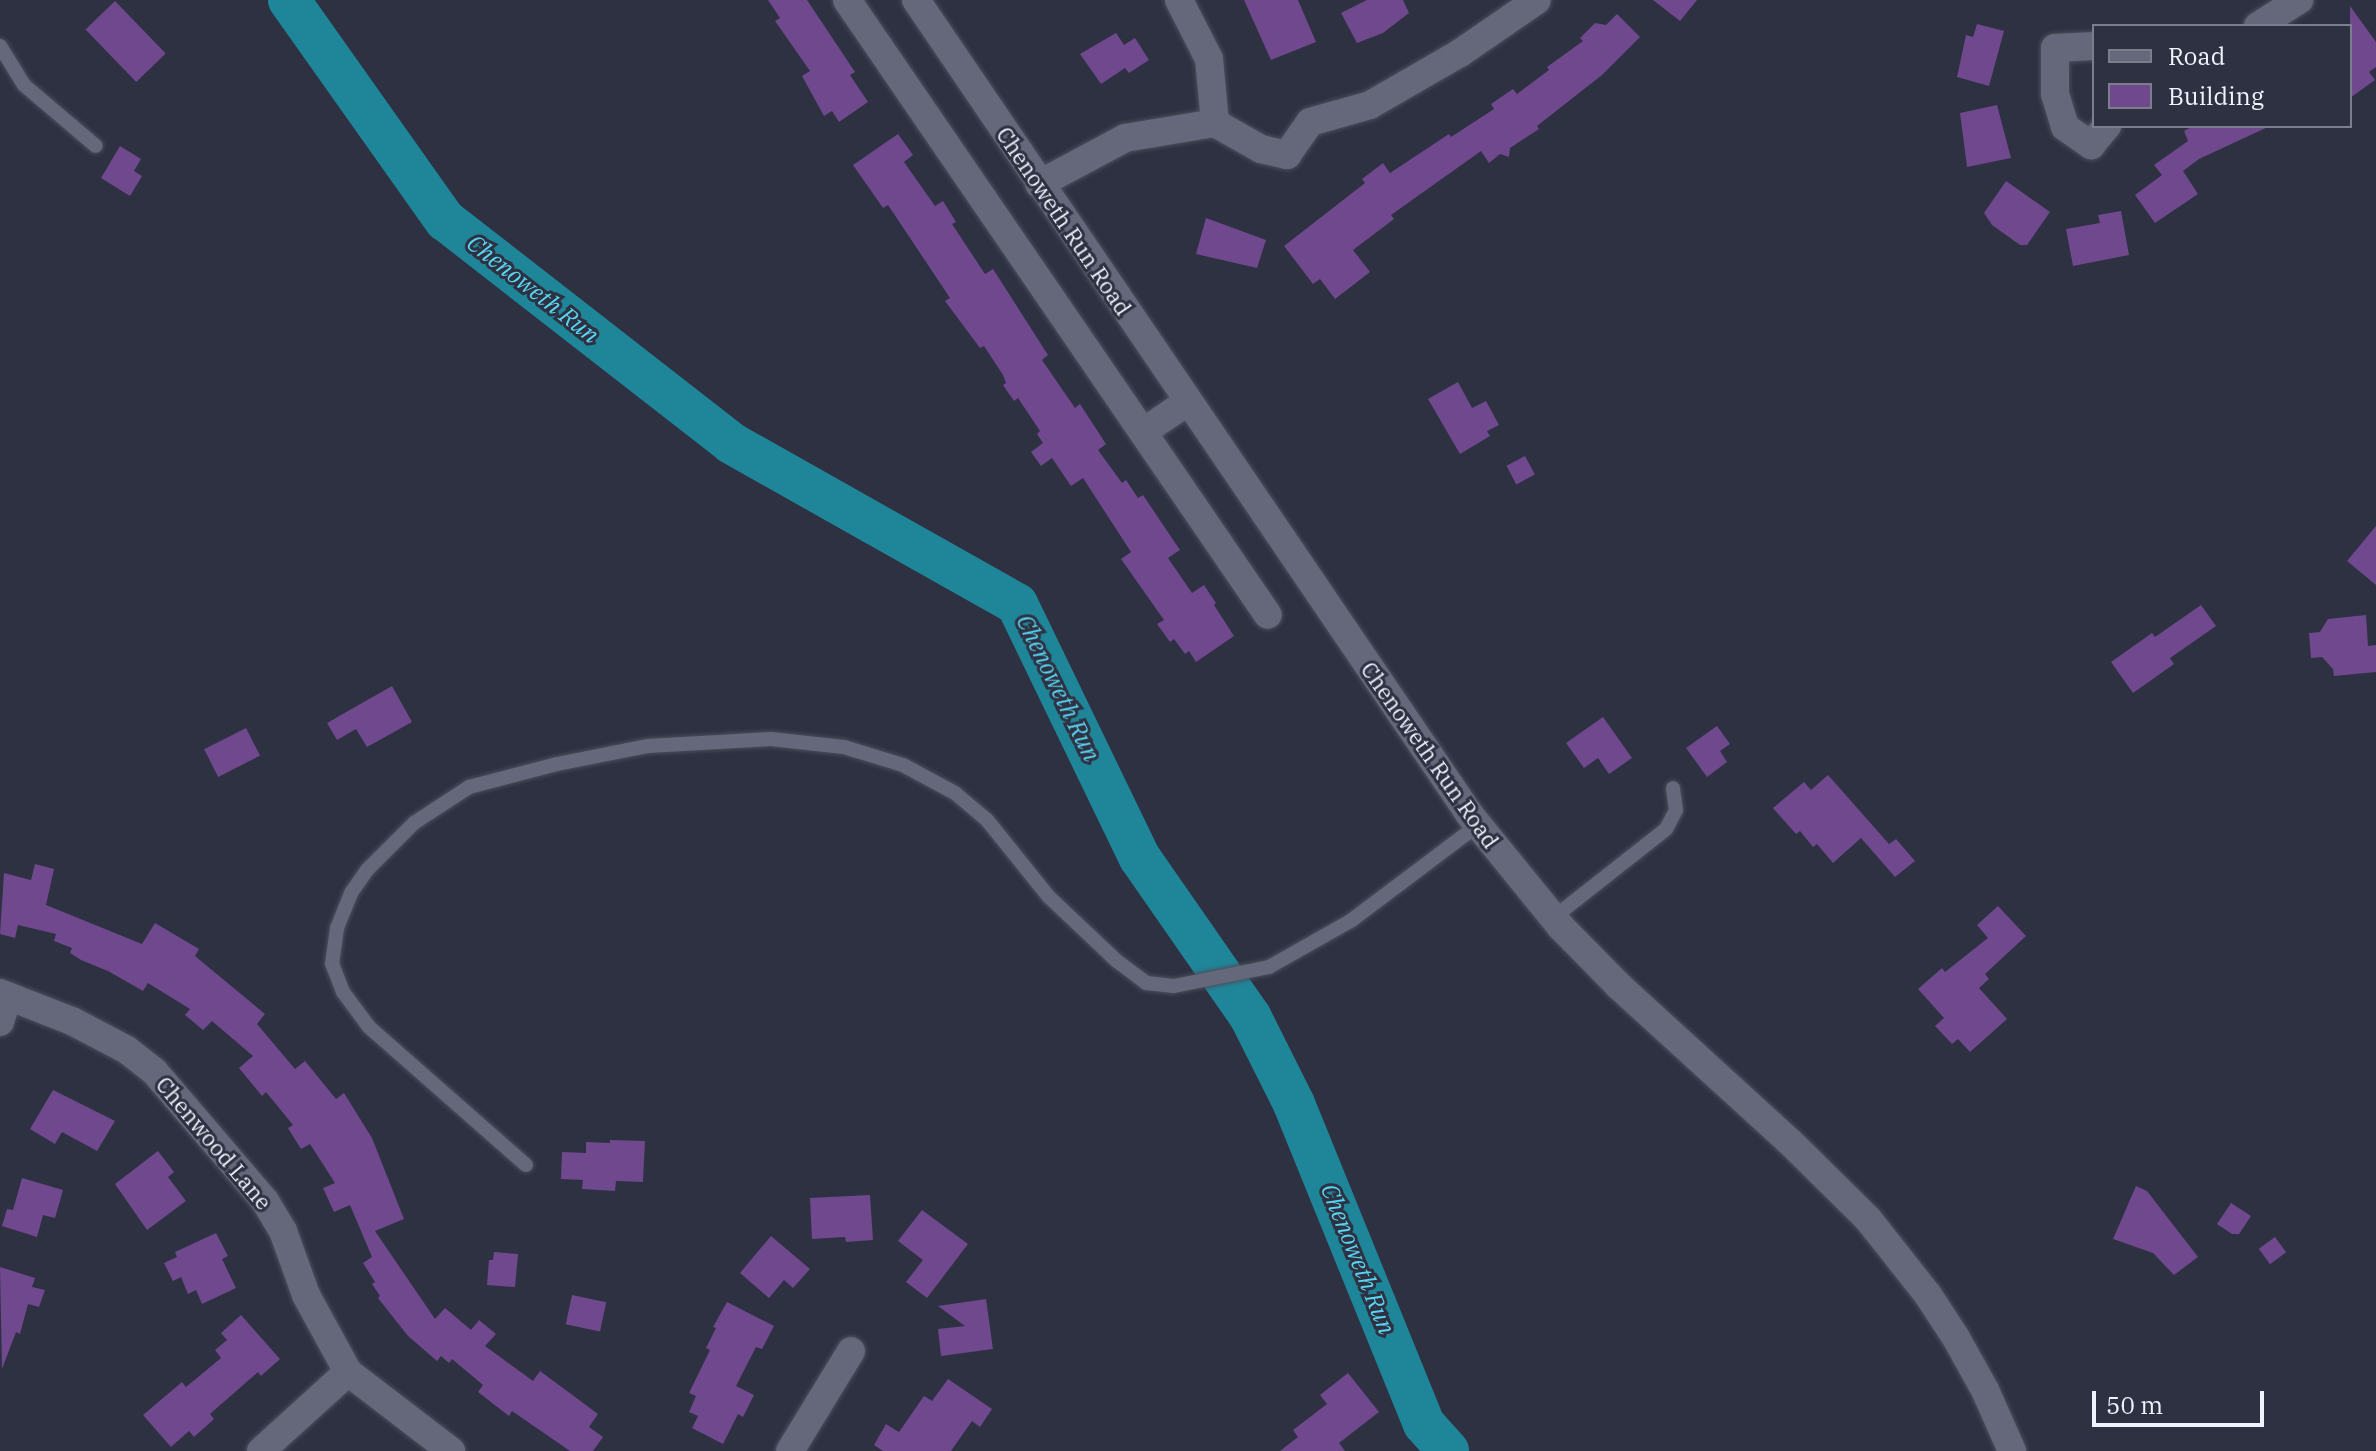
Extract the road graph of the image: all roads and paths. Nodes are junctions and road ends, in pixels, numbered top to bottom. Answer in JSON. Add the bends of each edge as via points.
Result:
{"nodes":[{"id":1,"x":847,"y":0,"type":"edge"},
{"id":2,"x":916,"y":0,"type":"edge"},
{"id":3,"x":1179,"y":0,"type":"edge"},
{"id":4,"x":1537,"y":0,"type":"edge"},
{"id":5,"x":2299,"y":0,"type":"edge"},
{"id":6,"x":2261,"y":24,"type":"edge"},
{"id":7,"x":2092,"y":45,"type":"edge"},
{"id":8,"x":0,"y":46,"type":"edge"},
{"id":9,"x":1215,"y":123,"type":"junction"},
{"id":10,"x":2105,"y":128,"type":"edge"},
{"id":11,"x":96,"y":146,"type":"dead end"},
{"id":12,"x":1039,"y":184,"type":"junction"},
{"id":13,"x":1186,"y":403,"type":"junction"},
{"id":14,"x":1143,"y":432,"type":"junction"},
{"id":15,"x":1268,"y":615,"type":"dead end"},
{"id":16,"x":1673,"y":788,"type":"dead end"},
{"id":17,"x":1478,"y":825,"type":"junction"},
{"id":18,"x":1553,"y":918,"type":"junction"},
{"id":19,"x":3,"y":1004,"type":"edge"},
{"id":20,"x":526,"y":1165,"type":"dead end"},
{"id":21,"x":851,"y":1351,"type":"dead end"},
{"id":22,"x":348,"y":1372,"type":"junction"},
{"id":23,"x":261,"y":1451,"type":"edge"},
{"id":24,"x":451,"y":1451,"type":"edge"},
{"id":25,"x":790,"y":1451,"type":"edge"},
{"id":26,"x":2012,"y":1451,"type":"edge"}],
"edges":[{"from":1,"to":14,"type":"street"},
{"from":2,"to":12,"type":"street","name":"Chenoweth Run Road"},
{"from":3,"to":9,"type":"street","via":[[1209,59]]},
{"from":4,"to":9,"type":"street","via":[[1370,105],[1310,122],[1287,155],[1261,149]]},
{"from":5,"to":6,"type":"street"},
{"from":7,"to":10,"type":"street","via":[[2055,48],[2055,94],[2065,127],[2091,145]]},
{"from":8,"to":11,"type":"lane","via":[[24,85]]},
{"from":9,"to":12,"type":"street","via":[[1125,138]]},
{"from":12,"to":13,"type":"street","name":"Chenoweth Run Road"},
{"from":13,"to":14,"type":"street"},
{"from":13,"to":17,"type":"street","name":"Chenoweth Run Road"},
{"from":14,"to":15,"type":"street"},
{"from":16,"to":18,"type":"lane","via":[[1676,810],[1666,829]]},
{"from":17,"to":18,"type":"street","name":"Chenoweth Run Road"},
{"from":17,"to":20,"type":"lane","via":[[1352,920],[1269,967],[1174,986],[1146,983],[1117,961],[1049,897],[987,820],[955,793],[903,765],[844,747],[771,739],[648,746],[469,787],[414,823],[367,870],[337,928],[332,964],[343,992],[369,1027]]},
{"from":18,"to":26,"type":"street","name":"Chenoweth Run Road","via":[[1868,1219],[1956,1338]]},
{"from":19,"to":22,"type":"street","name":"Chenwood Lane","via":[[72,1021],[127,1050],[178,1096],[277,1221],[306,1295]]},
{"from":21,"to":25,"type":"street"},
{"from":22,"to":23,"type":"street"},
{"from":22,"to":24,"type":"street","name":"Chenwood Lane"}]}
